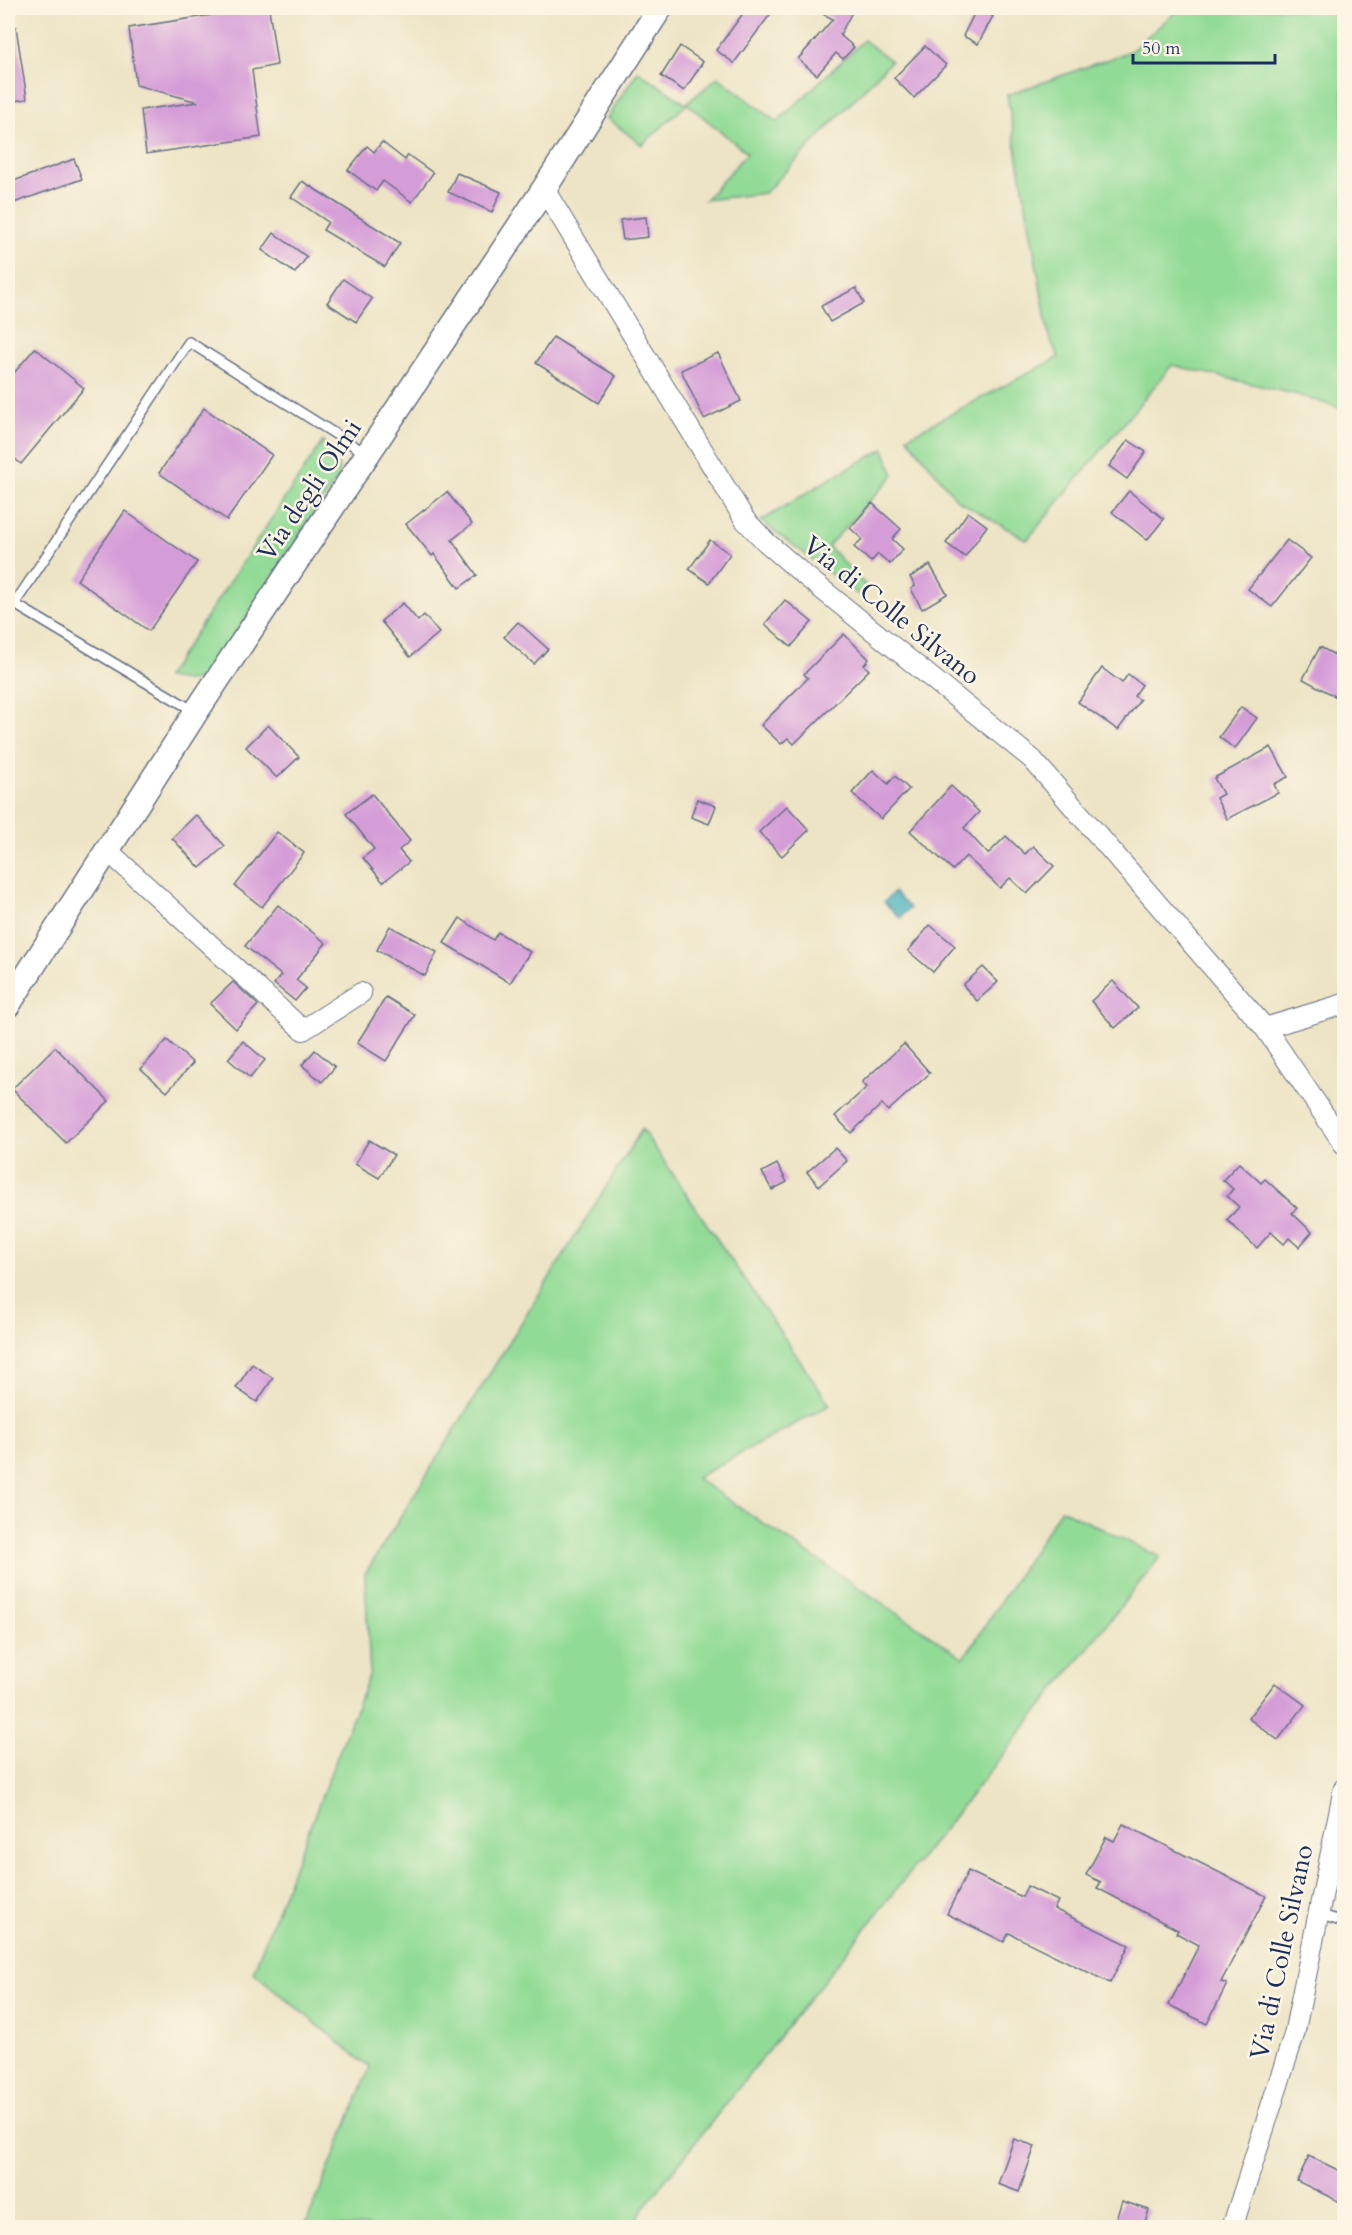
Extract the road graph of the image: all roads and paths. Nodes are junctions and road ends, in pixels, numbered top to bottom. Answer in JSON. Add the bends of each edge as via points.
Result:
{"nodes":[{"id":1,"x":660,"y":8,"type":"edge"},
{"id":2,"x":544,"y":189,"type":"junction"},
{"id":3,"x":367,"y":454,"type":"junction"},
{"id":4,"x":11,"y":602,"type":"edge"},
{"id":5,"x":196,"y":712,"type":"junction"},
{"id":6,"x":108,"y":850,"type":"junction"},
{"id":7,"x":361,"y":993,"type":"dead end"},
{"id":8,"x":1344,"y":1004,"type":"edge"},
{"id":9,"x":8,"y":1005,"type":"edge"},
{"id":10,"x":1265,"y":1028,"type":"junction"},
{"id":11,"x":1344,"y":1144,"type":"edge"},
{"id":12,"x":1344,"y":1788,"type":"edge"},
{"id":13,"x":1317,"y":1914,"type":"junction"},
{"id":14,"x":1344,"y":1922,"type":"edge"},
{"id":15,"x":1232,"y":2228,"type":"edge"}],
"edges":[{"from":1,"to":2,"type":"street","name":"Via degli Olmi"},
{"from":2,"to":3,"type":"street","name":"Via degli Olmi"},
{"from":2,"to":10,"type":"street","name":"Via di Colle Silvano","via":[[745,520],[803,574],[1032,759]]},
{"from":3,"to":4,"type":"lane","via":[[189,342]]},
{"from":3,"to":5,"type":"street","name":"Via degli Olmi"},
{"from":4,"to":5,"type":"lane"},
{"from":5,"to":6,"type":"street","name":"Via degli Olmi"},
{"from":6,"to":7,"type":"street","via":[[303,1030]]},
{"from":6,"to":9,"type":"street","name":"Via degli Olmi"},
{"from":8,"to":10,"type":"street"},
{"from":10,"to":11,"type":"street","name":"Via di Colle Silvano"},
{"from":12,"to":13,"type":"street","name":"Via di Colle Silvano"},
{"from":13,"to":14,"type":"lane"},
{"from":13,"to":15,"type":"street","name":"Via di Colle Silvano","via":[[1294,2035]]}]}
